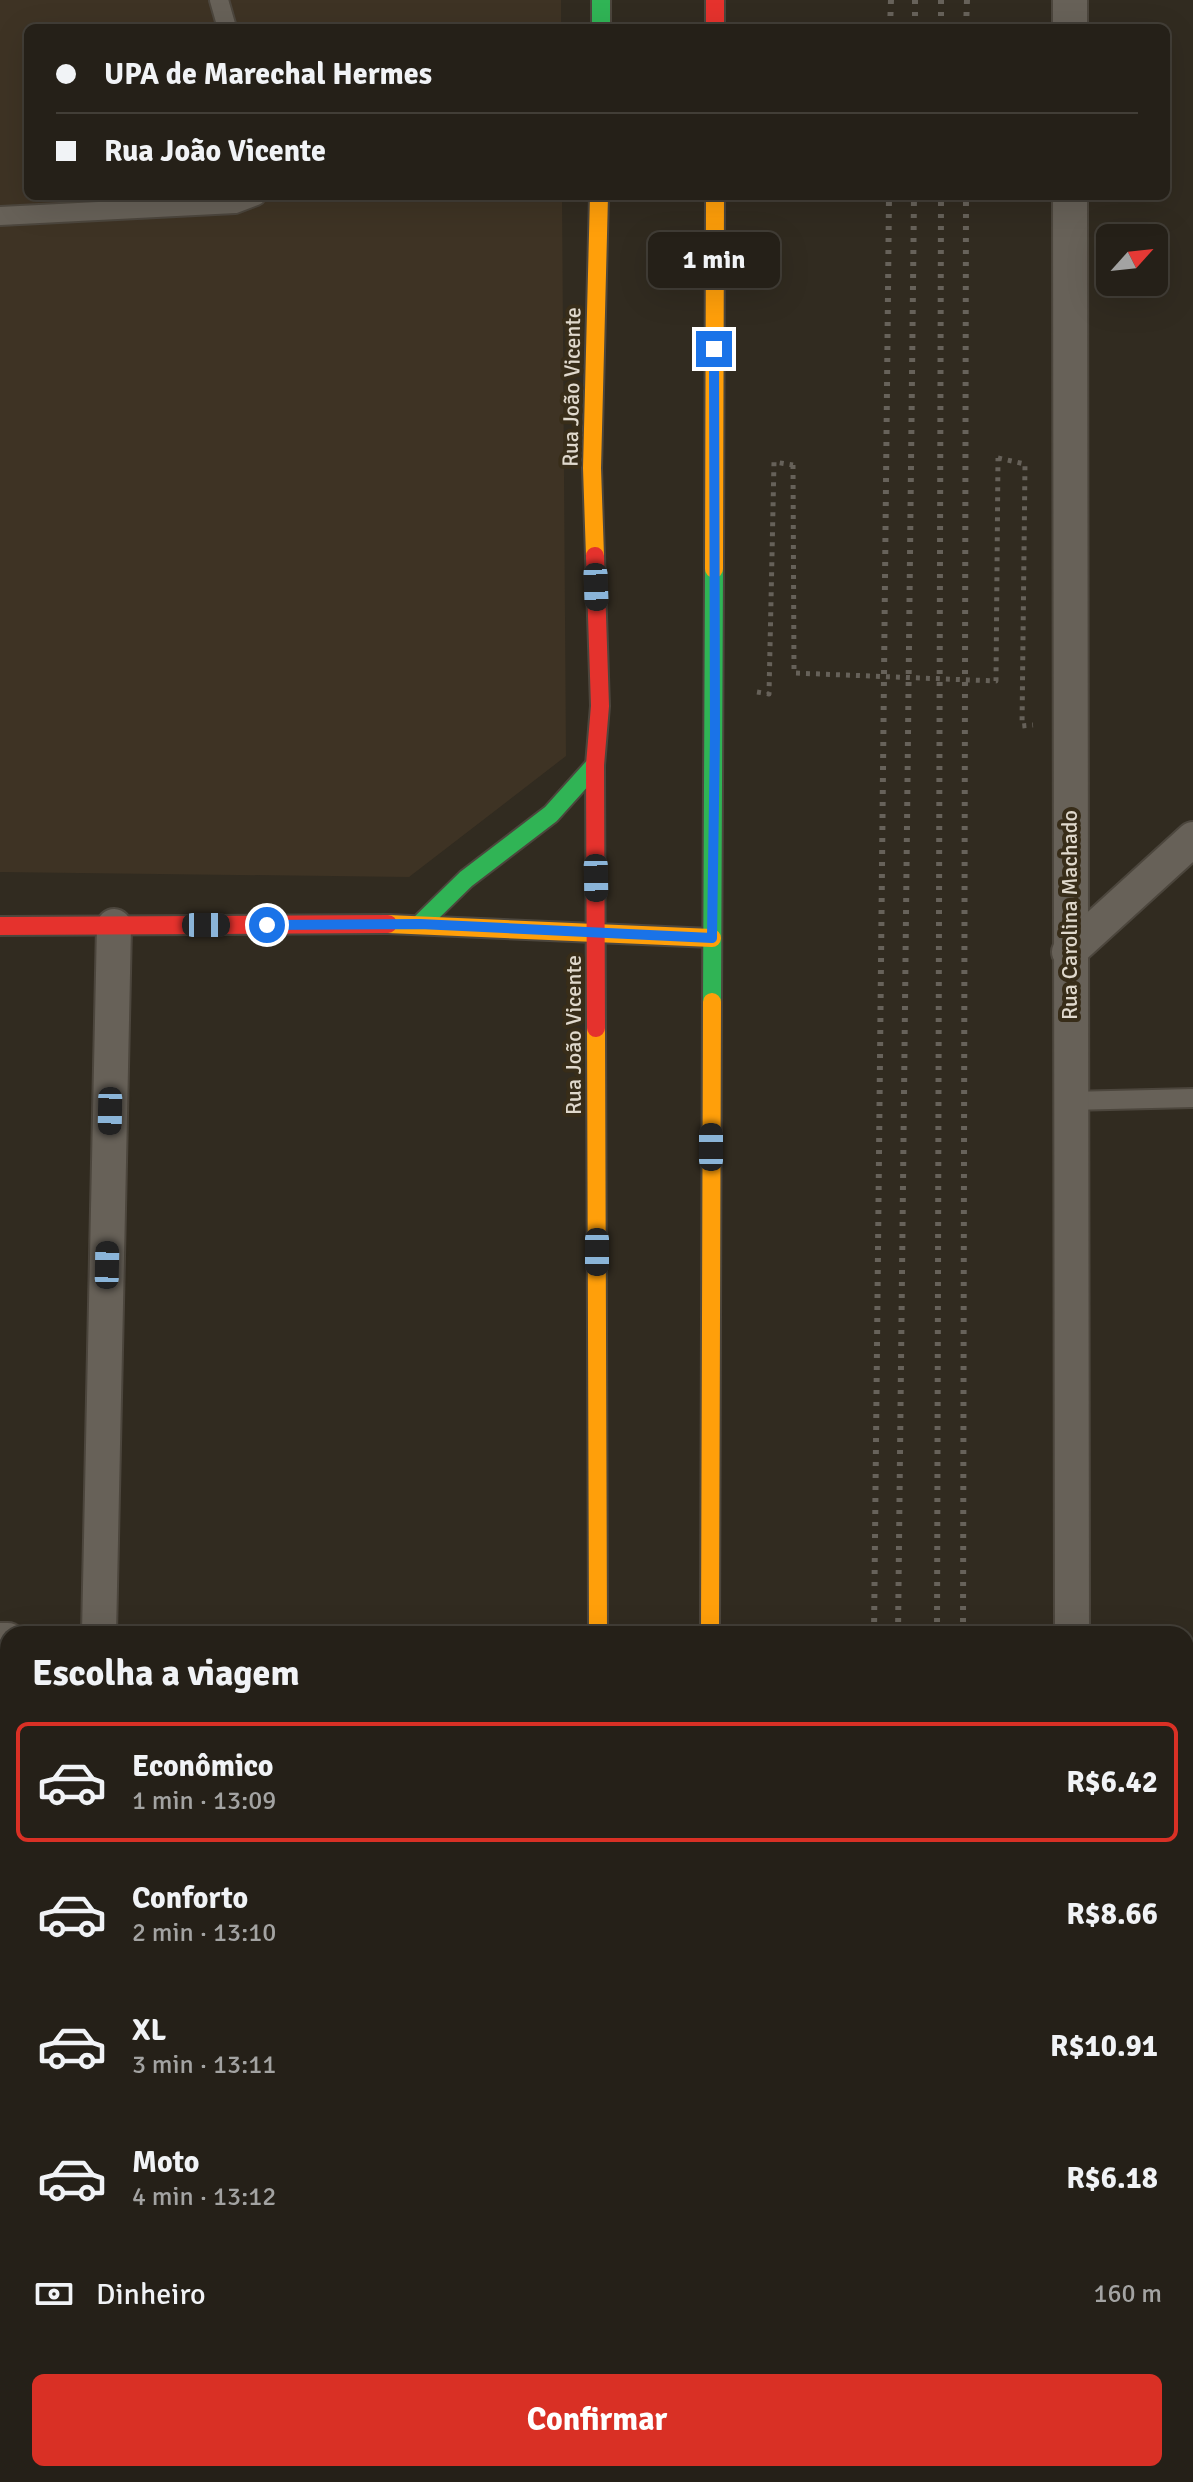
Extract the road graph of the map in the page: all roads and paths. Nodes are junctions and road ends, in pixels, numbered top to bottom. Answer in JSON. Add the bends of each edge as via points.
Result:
{"nodes":[{"id":1,"x":219,"y":0,"type":"edge"},
{"id":2,"x":601,"y":0,"type":"edge"},
{"id":3,"x":715,"y":0,"type":"edge"},
{"id":4,"x":1070,"y":0,"type":"edge"},
{"id":5,"x":226,"y":24,"type":"edge"},
{"id":6,"x":601,"y":24,"type":"edge"},
{"id":7,"x":715,"y":24,"type":"edge"},
{"id":8,"x":1070,"y":24,"type":"edge"},
{"id":9,"x":246,"y":200,"type":"edge"},
{"id":10,"x":599,"y":200,"type":"edge"},
{"id":11,"x":715,"y":200,"type":"edge"},
{"id":12,"x":1070,"y":200,"type":"edge"},
{"id":13,"x":0,"y":216,"type":"edge"},
{"id":14,"x":714,"y":686,"type":"junction"},
{"id":15,"x":1070,"y":724,"type":"junction"},
{"id":16,"x":595,"y":765,"type":"junction"},
{"id":17,"x":1193,"y":839,"type":"edge"},
{"id":18,"x":420,"y":924,"type":"junction"},
{"id":19,"x":0,"y":926,"type":"edge"},
{"id":20,"x":114,"y":926,"type":"junction"},
{"id":21,"x":596,"y":934,"type":"junction"},
{"id":22,"x":712,"y":938,"type":"junction"},
{"id":23,"x":1069,"y":952,"type":"junction"},
{"id":24,"x":1193,"y":1098,"type":"edge"},
{"id":25,"x":1069,"y":1101,"type":"junction"},
{"id":26,"x":99,"y":1626,"type":"edge"},
{"id":27,"x":598,"y":1626,"type":"edge"},
{"id":28,"x":710,"y":1626,"type":"edge"},
{"id":29,"x":1072,"y":1626,"type":"edge"}],
"edges":[{"from":1,"to":5,"type":"lane"},
{"from":2,"to":6,"type":"main road"},
{"from":3,"to":7,"type":"main road"},
{"from":4,"to":8,"type":"street"},
{"from":9,"to":13,"type":"lane"},
{"from":10,"to":16,"type":"main road","name":"Rua João Vicente","via":[[592,468],[600,706]]},
{"from":11,"to":14,"type":"main road"},
{"from":12,"to":15,"type":"street","name":"Rua Carolina Machado"},
{"from":14,"to":15,"type":"path","bridge":true,"via":[[769,694],[774,462],[793,465],[794,673],[996,681],[998,458],[1025,464],[1022,726]]},
{"from":14,"to":22,"type":"main road"},
{"from":15,"to":23,"type":"street","name":"Rua Carolina Machado"},
{"from":16,"to":18,"type":"main road","via":[[551,814],[466,879]]},
{"from":16,"to":21,"type":"main road","name":"Rua João Vicente"},
{"from":17,"to":23,"type":"street"},
{"from":18,"to":20,"type":"main road"},
{"from":18,"to":21,"type":"main road"},
{"from":19,"to":20,"type":"main road"},
{"from":20,"to":26,"type":"street"},
{"from":21,"to":22,"type":"main road"},
{"from":21,"to":27,"type":"main road","name":"Rua João Vicente"},
{"from":22,"to":28,"type":"main road"},
{"from":23,"to":25,"type":"street","name":"Rua Carolina Machado"},
{"from":24,"to":25,"type":"lane"},
{"from":25,"to":29,"type":"street","name":"Rua Carolina Machado"}]}
